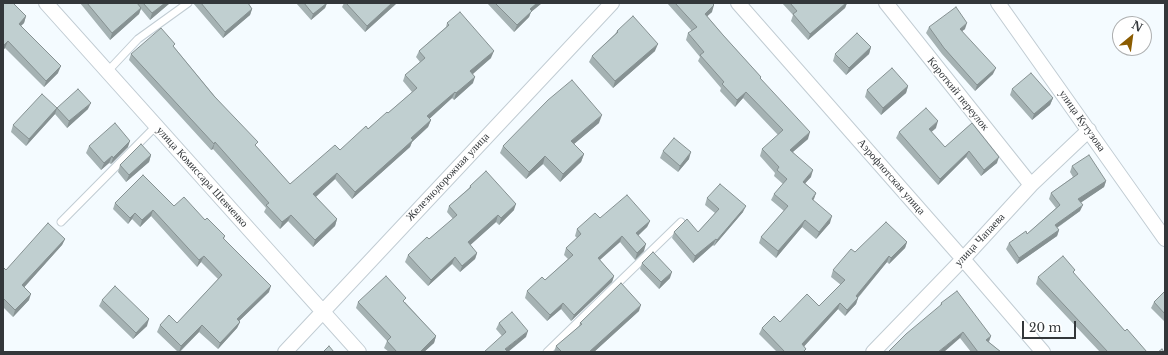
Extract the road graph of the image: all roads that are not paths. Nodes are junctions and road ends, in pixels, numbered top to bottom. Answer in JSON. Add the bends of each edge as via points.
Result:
{"nodes":[{"id":1,"x":46,"y":3,"type":"edge"},
{"id":2,"x":188,"y":3,"type":"edge"},
{"id":3,"x":612,"y":3,"type":"edge"},
{"id":4,"x":738,"y":3,"type":"edge"},
{"id":5,"x":886,"y":3,"type":"edge"},
{"id":6,"x":998,"y":3,"type":"edge"},
{"id":7,"x":107,"y":72,"type":"junction"},
{"id":8,"x":156,"y":126,"type":"junction"},
{"id":9,"x":1089,"y":130,"type":"junction"},
{"id":10,"x":1031,"y":185,"type":"junction"},
{"id":11,"x":62,"y":222,"type":"dead end"},
{"id":12,"x":681,"y":222,"type":"dead end"},
{"id":13,"x":1165,"y":239,"type":"edge"},
{"id":14,"x":963,"y":259,"type":"junction"},
{"id":15,"x":322,"y":312,"type":"junction"},
{"id":16,"x":285,"y":352,"type":"edge"},
{"id":17,"x":359,"y":352,"type":"edge"},
{"id":18,"x":547,"y":352,"type":"edge"},
{"id":19,"x":873,"y":352,"type":"edge"},
{"id":20,"x":1043,"y":352,"type":"edge"}],
"edges":[{"from":1,"to":7,"type":"street","name":"улица Комиссара Шевченко"},
{"from":2,"to":7,"type":"lane","via":[[138,39]]},
{"from":3,"to":15,"type":"street","name":"Железнодорожная улица"},
{"from":4,"to":14,"type":"street","name":"Аэрофлотская улица"},
{"from":5,"to":10,"type":"street","name":"Короткий переулок"},
{"from":6,"to":9,"type":"street","name":"улица Кутузова"},
{"from":7,"to":8,"type":"street","name":"улица Комиссара Шевченко"},
{"from":8,"to":11,"type":"lane"},
{"from":8,"to":15,"type":"street","name":"улица Комиссара Шевченко"},
{"from":9,"to":10,"type":"street","name":"улица Чапаева"},
{"from":9,"to":13,"type":"street","name":"улица Кутузова"},
{"from":10,"to":14,"type":"street","name":"улица Чапаева"},
{"from":12,"to":18,"type":"lane"},
{"from":14,"to":19,"type":"street","name":"улица Чапаева"},
{"from":14,"to":20,"type":"street","name":"Аэрофлотская улица"},
{"from":15,"to":16,"type":"street","name":"Железнодорожная улица"},
{"from":15,"to":17,"type":"street","name":"улица Комиссара Шевченко"}]}
